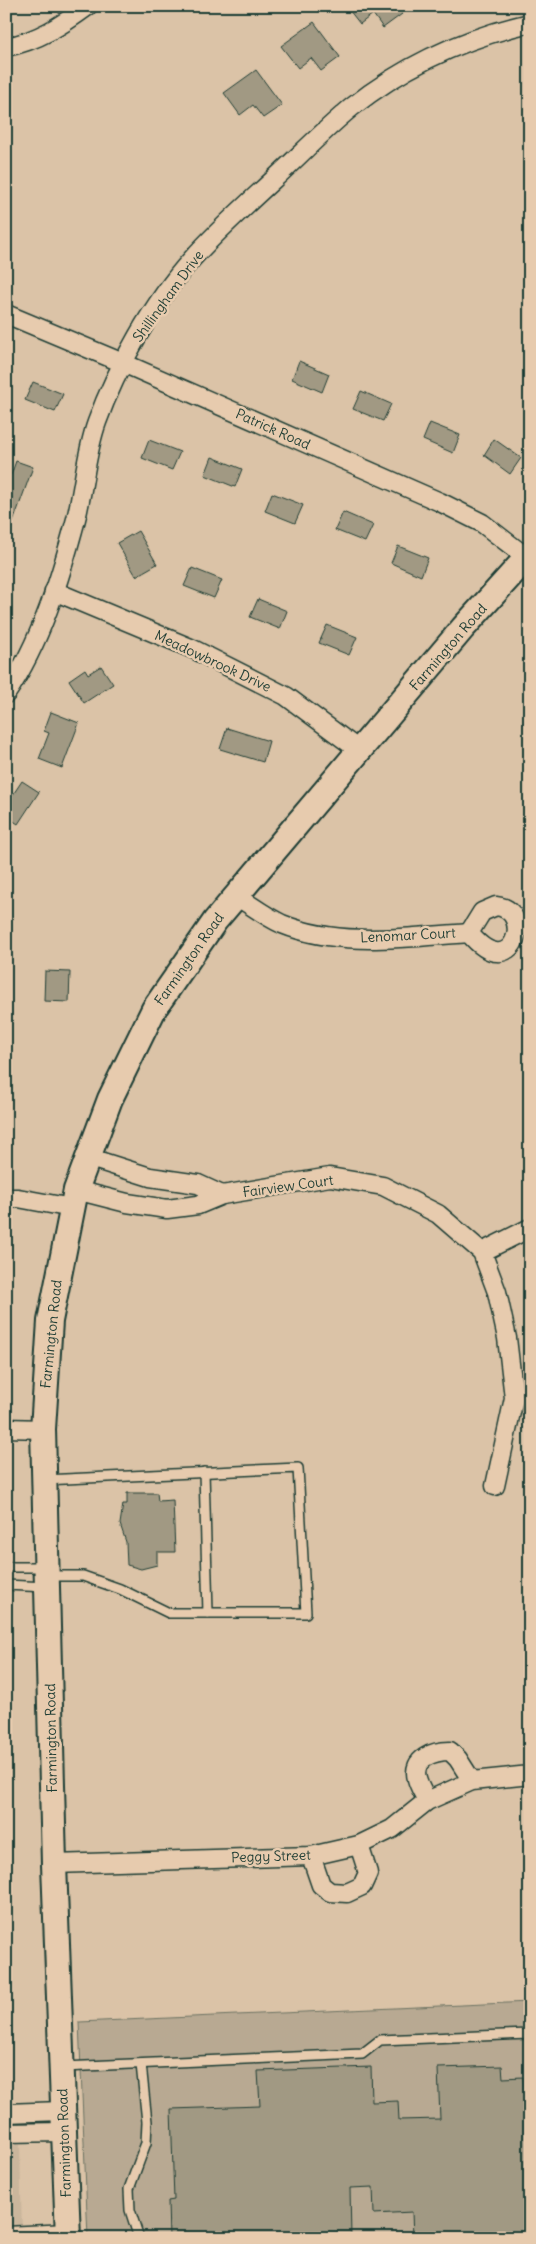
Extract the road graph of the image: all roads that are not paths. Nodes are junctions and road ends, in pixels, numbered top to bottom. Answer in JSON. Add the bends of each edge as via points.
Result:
{"nodes":[{"id":1,"x":88,"y":6,"type":"edge"},
{"id":2,"x":530,"y":22,"type":"edge"},
{"id":3,"x":6,"y":47,"type":"edge"},
{"id":4,"x":6,"y":314,"type":"edge"},
{"id":5,"x":123,"y":362,"type":"junction"},
{"id":6,"x":529,"y":557,"type":"edge"},
{"id":7,"x":54,"y":591,"type":"junction"},
{"id":8,"x":6,"y":694,"type":"edge"},
{"id":9,"x":360,"y":751,"type":"junction"},
{"id":10,"x":236,"y":896,"type":"junction"},
{"id":11,"x":469,"y":933,"type":"dead end"},
{"id":12,"x":87,"y":1157,"type":"junction"},
{"id":13,"x":222,"y":1195,"type":"junction"},
{"id":14,"x":6,"y":1198,"type":"edge"},
{"id":15,"x":74,"y":1199,"type":"junction"},
{"id":16,"x":530,"y":1228,"type":"edge"},
{"id":17,"x":482,"y":1252,"type":"junction"},
{"id":18,"x":6,"y":1428,"type":"edge"},
{"id":19,"x":44,"y":1429,"type":"junction"},
{"id":20,"x":204,"y":1472,"type":"junction"},
{"id":21,"x":44,"y":1480,"type":"junction"},
{"id":22,"x":495,"y":1486,"type":"dead end"},
{"id":23,"x":6,"y":1567,"type":"edge"},
{"id":24,"x":47,"y":1577,"type":"junction"},
{"id":25,"x":6,"y":1585,"type":"edge"},
{"id":26,"x":208,"y":1613,"type":"junction"},
{"id":27,"x":530,"y":1775,"type":"edge"},
{"id":28,"x":472,"y":1781,"type":"junction"},
{"id":29,"x":427,"y":1801,"type":"junction"},
{"id":30,"x":359,"y":1845,"type":"junction"},
{"id":31,"x":311,"y":1856,"type":"junction"},
{"id":32,"x":54,"y":1864,"type":"junction"},
{"id":33,"x":530,"y":2034,"type":"edge"},
{"id":34,"x":141,"y":2064,"type":"junction"},
{"id":35,"x":61,"y":2066,"type":"junction"},
{"id":36,"x":6,"y":2113,"type":"edge"},
{"id":37,"x":62,"y":2121,"type":"junction"},
{"id":38,"x":6,"y":2134,"type":"edge"},
{"id":39,"x":68,"y":2235,"type":"edge"},
{"id":40,"x":6,"y":2236,"type":"edge"},
{"id":41,"x":139,"y":2238,"type":"edge"}],
"edges":[{"from":1,"to":3,"type":"street","via":[[58,28],[28,43]]},
{"from":2,"to":5,"type":"street","name":"Shillingham Drive","via":[[463,41],[398,76],[353,106],[230,218],[190,261],[149,318]]},
{"from":4,"to":5,"type":"street","name":"Patrick Road"},
{"from":5,"to":6,"type":"street","name":"Patrick Road","via":[[440,502],[482,523]]},
{"from":5,"to":7,"type":"street","name":"Shillingham Drive","via":[[97,423],[76,518]]},
{"from":6,"to":9,"type":"street","name":"Farmington Road","via":[[463,628]]},
{"from":7,"to":8,"type":"street","name":"Shillingham Drive","via":[[46,618]]},
{"from":7,"to":9,"type":"street","name":"Meadowbrook Drive","via":[[193,649],[286,696]]},
{"from":9,"to":10,"type":"street","name":"Farmington Road"},
{"from":10,"to":11,"type":"street","name":"Lenomar Court","via":[[282,924],[323,936],[374,939]]},
{"from":10,"to":12,"type":"street","name":"Farmington Road","via":[[154,1009],[110,1099]]},
{"from":12,"to":13,"type":"street","via":[[150,1177],[198,1184]]},
{"from":12,"to":15,"type":"street","name":"Farmington Road"},
{"from":13,"to":15,"type":"street","name":"Fairview Court","via":[[198,1205],[167,1209]]},
{"from":13,"to":17,"type":"street","name":"Fairview Court","via":[[330,1177],[383,1186],[438,1214]]},
{"from":14,"to":15,"type":"street","name":"Fairview Court"},
{"from":15,"to":19,"type":"street","name":"Farmington Road","via":[[50,1321]]},
{"from":16,"to":17,"type":"street"},
{"from":17,"to":22,"type":"street","name":"Fairview Court","via":[[497,1292],[507,1338],[514,1398]]},
{"from":18,"to":19,"type":"street"},
{"from":19,"to":21,"type":"street","name":"Farmington Road"},
{"from":20,"to":21,"type":"lane"},
{"from":20,"to":26,"type":"lane"},
{"from":20,"to":26,"type":"lane","via":[[298,1468],[306,1612]]},
{"from":21,"to":24,"type":"street","name":"Farmington Road"},
{"from":23,"to":24,"type":"lane"},
{"from":24,"to":25,"type":"lane"},
{"from":24,"to":26,"type":"lane","via":[[83,1576],[120,1589],[169,1613]]},
{"from":24,"to":32,"type":"street","name":"Farmington Road"},
{"from":27,"to":28,"type":"street","name":"Peggy Street"},
{"from":28,"to":29,"type":"street","name":"Peggy Street"},
{"from":28,"to":29,"type":"street","via":[[450,1751],[425,1756],[418,1766],[417,1778]]},
{"from":29,"to":30,"type":"street","name":"Peggy Street","via":[[392,1828]]},
{"from":30,"to":31,"type":"street","name":"Peggy Street"},
{"from":30,"to":31,"type":"street","via":[[368,1873],[362,1886],[347,1893],[330,1892],[320,1885]]},
{"from":31,"to":32,"type":"street","name":"Peggy Street"},
{"from":32,"to":35,"type":"street","name":"Farmington Road"},
{"from":33,"to":34,"type":"lane","via":[[380,2040],[362,2054]]},
{"from":34,"to":35,"type":"lane"},
{"from":34,"to":41,"type":"lane","via":[[146,2136],[130,2189],[130,2210]]},
{"from":35,"to":37,"type":"street","name":"Farmington Road"},
{"from":36,"to":37,"type":"street"},
{"from":37,"to":38,"type":"street"},
{"from":37,"to":39,"type":"street","name":"Farmington Road"},
{"from":39,"to":40,"type":"street"}]}
